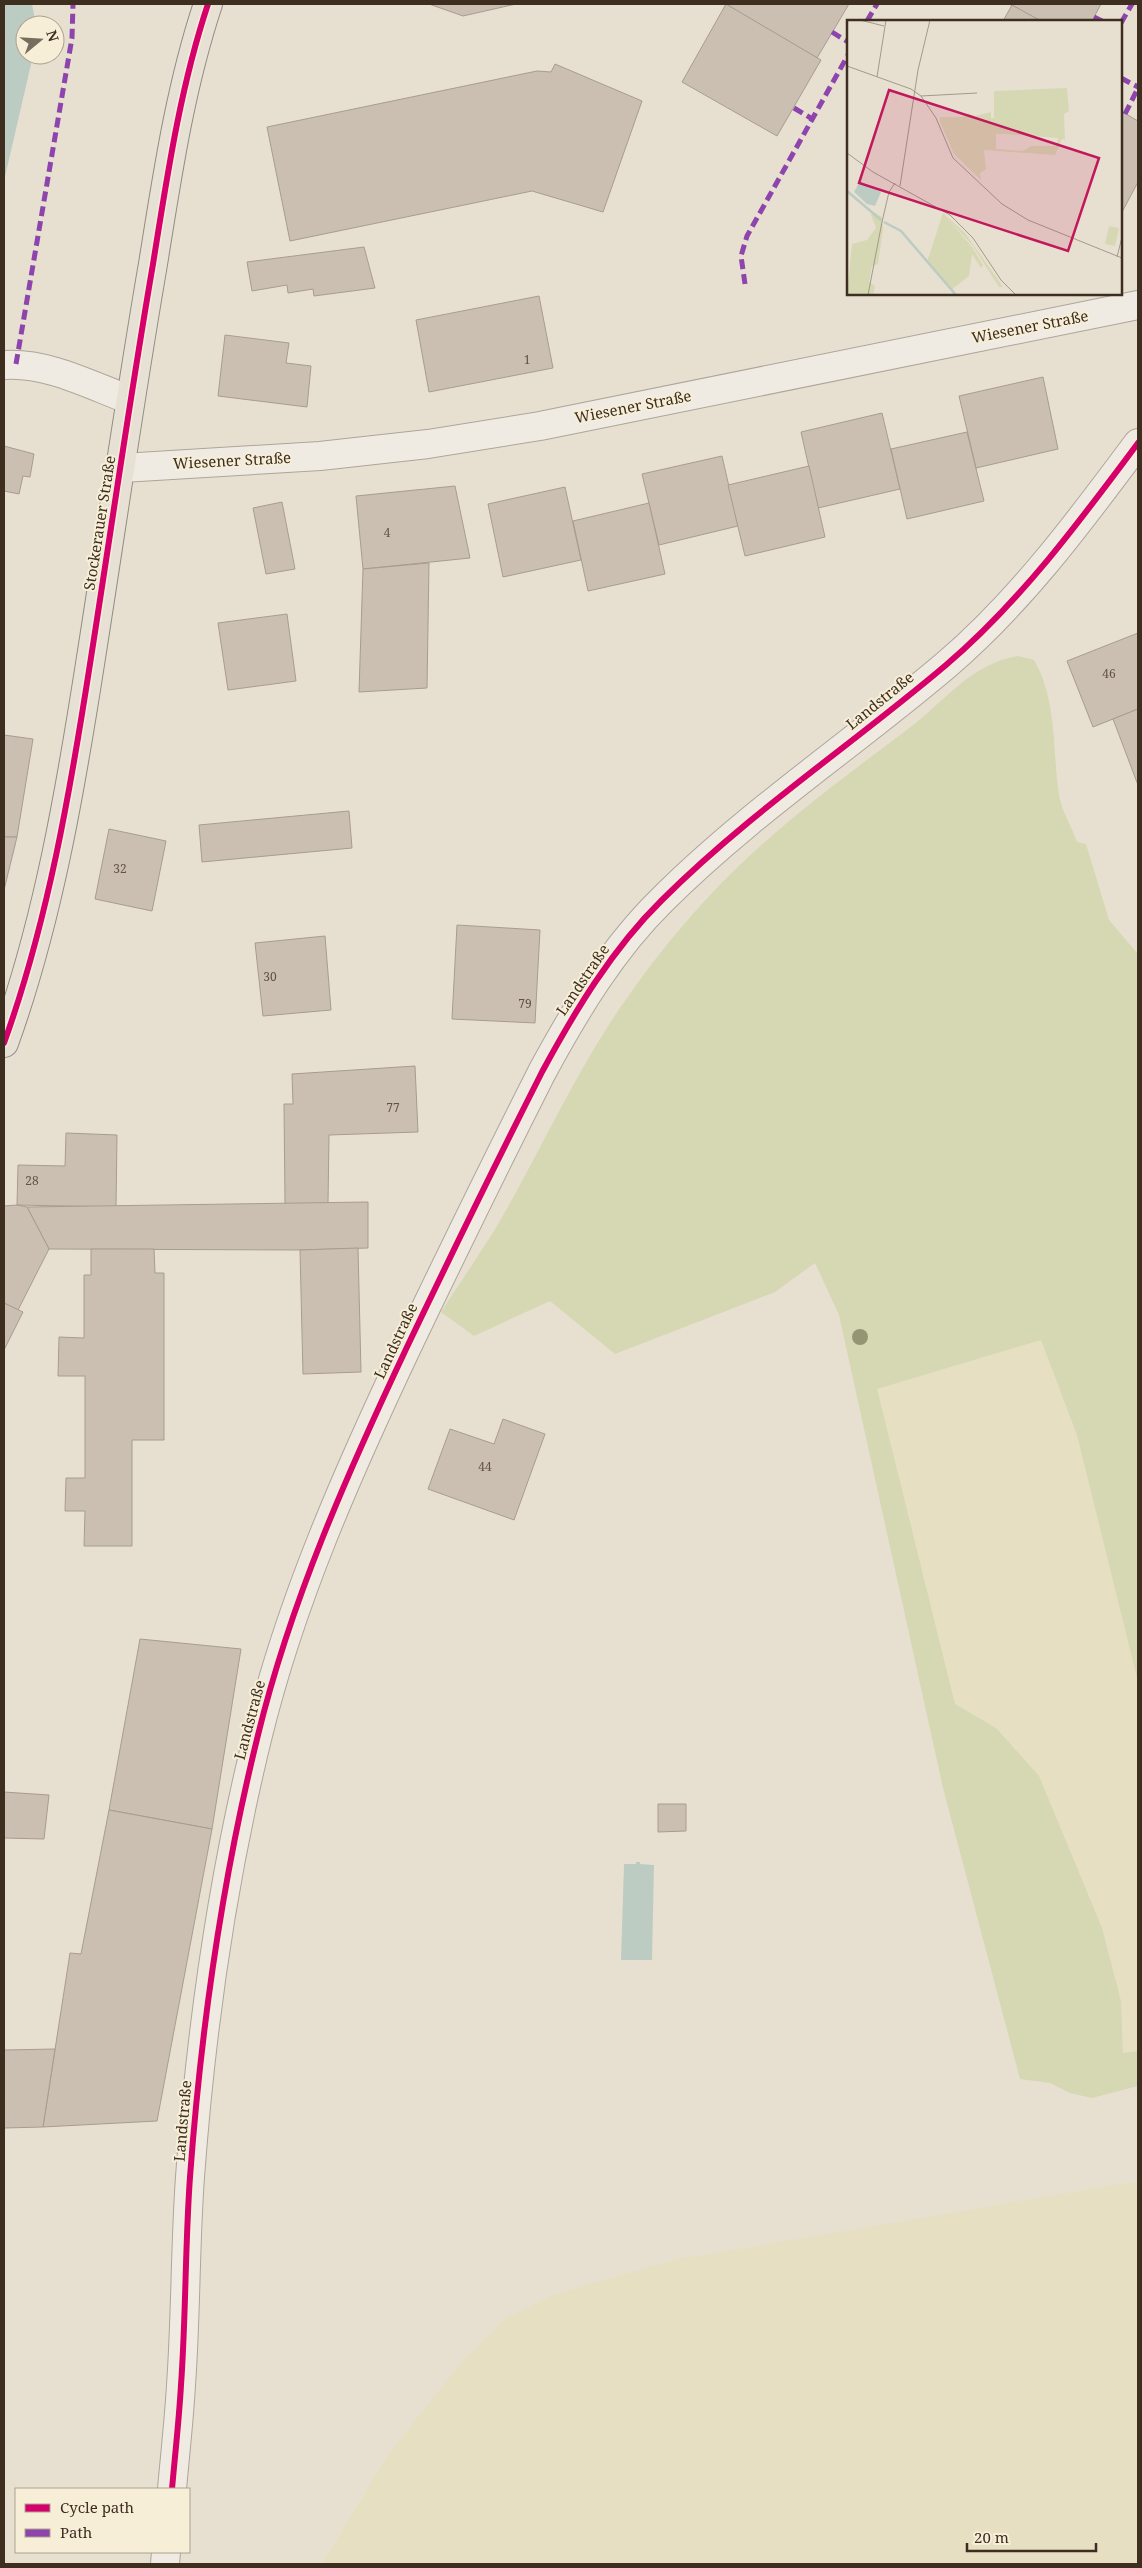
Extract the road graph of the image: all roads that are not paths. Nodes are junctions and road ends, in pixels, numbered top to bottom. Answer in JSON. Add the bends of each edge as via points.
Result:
{"nodes":[{"id":1,"x":208,"y":4,"type":"edge"},
{"id":2,"x":1138,"y":305,"type":"edge"},
{"id":3,"x":4,"y":365,"type":"edge"},
{"id":4,"x":130,"y":400,"type":"junction"},
{"id":5,"x":1138,"y":444,"type":"edge"},
{"id":6,"x":122,"y":468,"type":"junction"},
{"id":7,"x":4,"y":1043,"type":"edge"},
{"id":8,"x":172,"y":2488,"type":"edge"}],
"edges":[{"from":1,"to":4,"type":"main road","name":"Stockerauer Straße","via":[[179,114]]},
{"from":2,"to":6,"type":"street","name":"Wiesener Straße","via":[[540,426],[428,444],[320,456]]},
{"from":3,"to":4,"type":"street","via":[[16,364],[56,372]]},
{"from":4,"to":6,"type":"main road","name":"Stockerauer Straße"},
{"from":5,"to":8,"type":"street","name":"Landstraße","via":[[1082,518],[1001,613],[947,664],[712,855],[662,900],[617,951],[567,1026],[542,1072],[380,1404],[328,1524],[279,1660],[258,1734],[232,1861],[206,2010],[196,2112]]},
{"from":6,"to":7,"type":"main road","name":"Stockerauer Straße","via":[[71,779],[50,883],[20,997]]}]}
